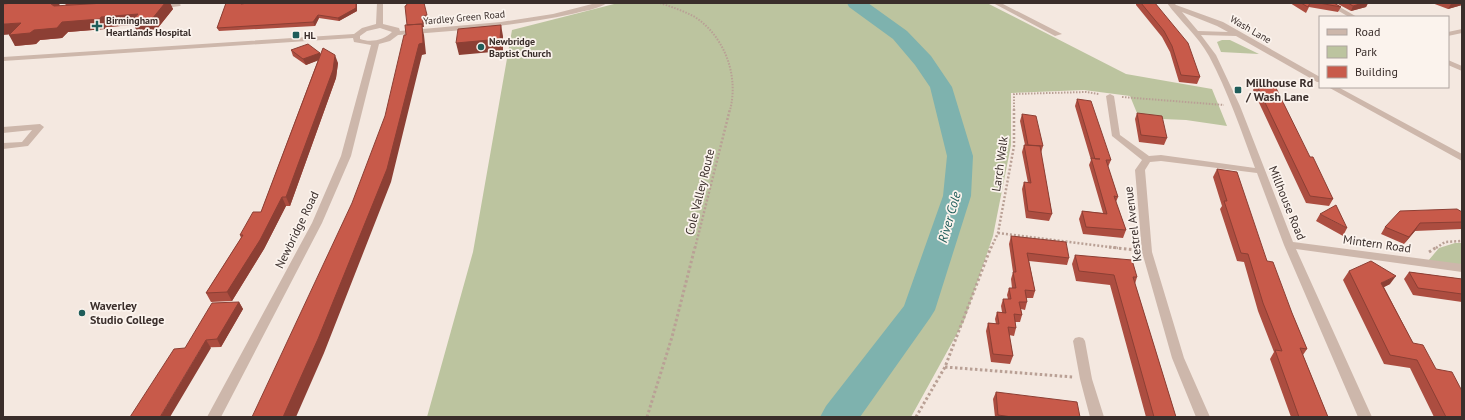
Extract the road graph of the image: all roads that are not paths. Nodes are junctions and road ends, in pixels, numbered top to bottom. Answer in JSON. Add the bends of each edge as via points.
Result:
{"nodes":[{"id":1,"x":380,"y":3,"type":"edge"},
{"id":2,"x":604,"y":3,"type":"edge"},
{"id":3,"x":996,"y":3,"type":"edge"},
{"id":4,"x":1187,"y":3,"type":"edge"},
{"id":5,"x":1328,"y":3,"type":"edge"},
{"id":6,"x":1171,"y":4,"type":"edge"},
{"id":7,"x":178,"y":5,"type":"dead end"},
{"id":8,"x":148,"y":8,"type":"edge"},
{"id":9,"x":1352,"y":16,"type":"edge"},
{"id":10,"x":1214,"y":21,"type":"junction"},
{"id":11,"x":379,"y":26,"type":"junction"},
{"id":12,"x":1462,"y":31,"type":"edge"},
{"id":13,"x":396,"y":33,"type":"junction"},
{"id":14,"x":1196,"y":33,"type":"junction"},
{"id":15,"x":1058,"y":34,"type":"dead end"},
{"id":16,"x":1236,"y":34,"type":"junction"},
{"id":17,"x":1449,"y":34,"type":"edge"},
{"id":18,"x":356,"y":36,"type":"junction"},
{"id":19,"x":376,"y":42,"type":"junction"},
{"id":20,"x":3,"y":59,"type":"edge"},
{"id":21,"x":1449,"y":62,"type":"edge"},
{"id":22,"x":1462,"y":69,"type":"edge"},
{"id":23,"x":1319,"y":79,"type":"edge"},
{"id":24,"x":1334,"y":88,"type":"edge"},
{"id":25,"x":1110,"y":96,"type":"road end"},
{"id":26,"x":3,"y":130,"type":"edge"},
{"id":27,"x":3,"y":146,"type":"edge"},
{"id":28,"x":1462,"y":158,"type":"edge"},
{"id":29,"x":1147,"y":159,"type":"junction"},
{"id":30,"x":1260,"y":171,"type":"junction"},
{"id":31,"x":1289,"y":245,"type":"junction"},
{"id":32,"x":1462,"y":268,"type":"edge"},
{"id":33,"x":1079,"y":341,"type":"dead end"},
{"id":34,"x":214,"y":417,"type":"edge"},
{"id":35,"x":1098,"y":417,"type":"edge"},
{"id":36,"x":1202,"y":417,"type":"edge"},
{"id":37,"x":1365,"y":417,"type":"edge"}],
"edges":[{"from":1,"to":11,"type":"street"},
{"from":2,"to":13,"type":"street","name":"Yardley Green Road","via":[[557,15],[496,25]]},
{"from":3,"to":15,"type":"street"},
{"from":4,"to":10,"type":"street"},
{"from":5,"to":9,"type":"street"},
{"from":6,"to":10,"type":"street","name":"Wash Lane"},
{"from":6,"to":14,"type":"street","name":"Millhouse Road"},
{"from":7,"to":8,"type":"street"},
{"from":10,"to":16,"type":"street","name":"Wash Lane"},
{"from":11,"to":13,"type":"street","via":[[394,28]]},
{"from":11,"to":18,"type":"street","via":[[367,29]]},
{"from":12,"to":17,"type":"street"},
{"from":13,"to":19,"type":"street","via":[[387,40]]},
{"from":14,"to":16,"type":"street"},
{"from":14,"to":30,"type":"street","name":"Millhouse Road","via":[[1212,54],[1236,106]]},
{"from":16,"to":23,"type":"street","name":"Wash Lane"},
{"from":18,"to":19,"type":"street","via":[[362,42]]},
{"from":18,"to":20,"type":"street"},
{"from":19,"to":34,"type":"street","name":"Newbridge Road","via":[[346,156],[320,216]]},
{"from":21,"to":22,"type":"street"},
{"from":24,"to":28,"type":"street"},
{"from":25,"to":29,"type":"street","via":[[1116,136]]},
{"from":26,"to":27,"type":"street","via":[[40,127],[25,144]]},
{"from":29,"to":30,"type":"street","via":[[1182,159]]},
{"from":29,"to":36,"type":"street","name":"Kestrel Avenue","via":[[1140,170],[1147,252],[1178,358]]},
{"from":30,"to":31,"type":"street","name":"Millhouse Road"},
{"from":31,"to":32,"type":"street","name":"Mintern Road"},
{"from":31,"to":37,"type":"street","name":"Millhouse Road"},
{"from":33,"to":35,"type":"street","via":[[1086,379]]}]}
